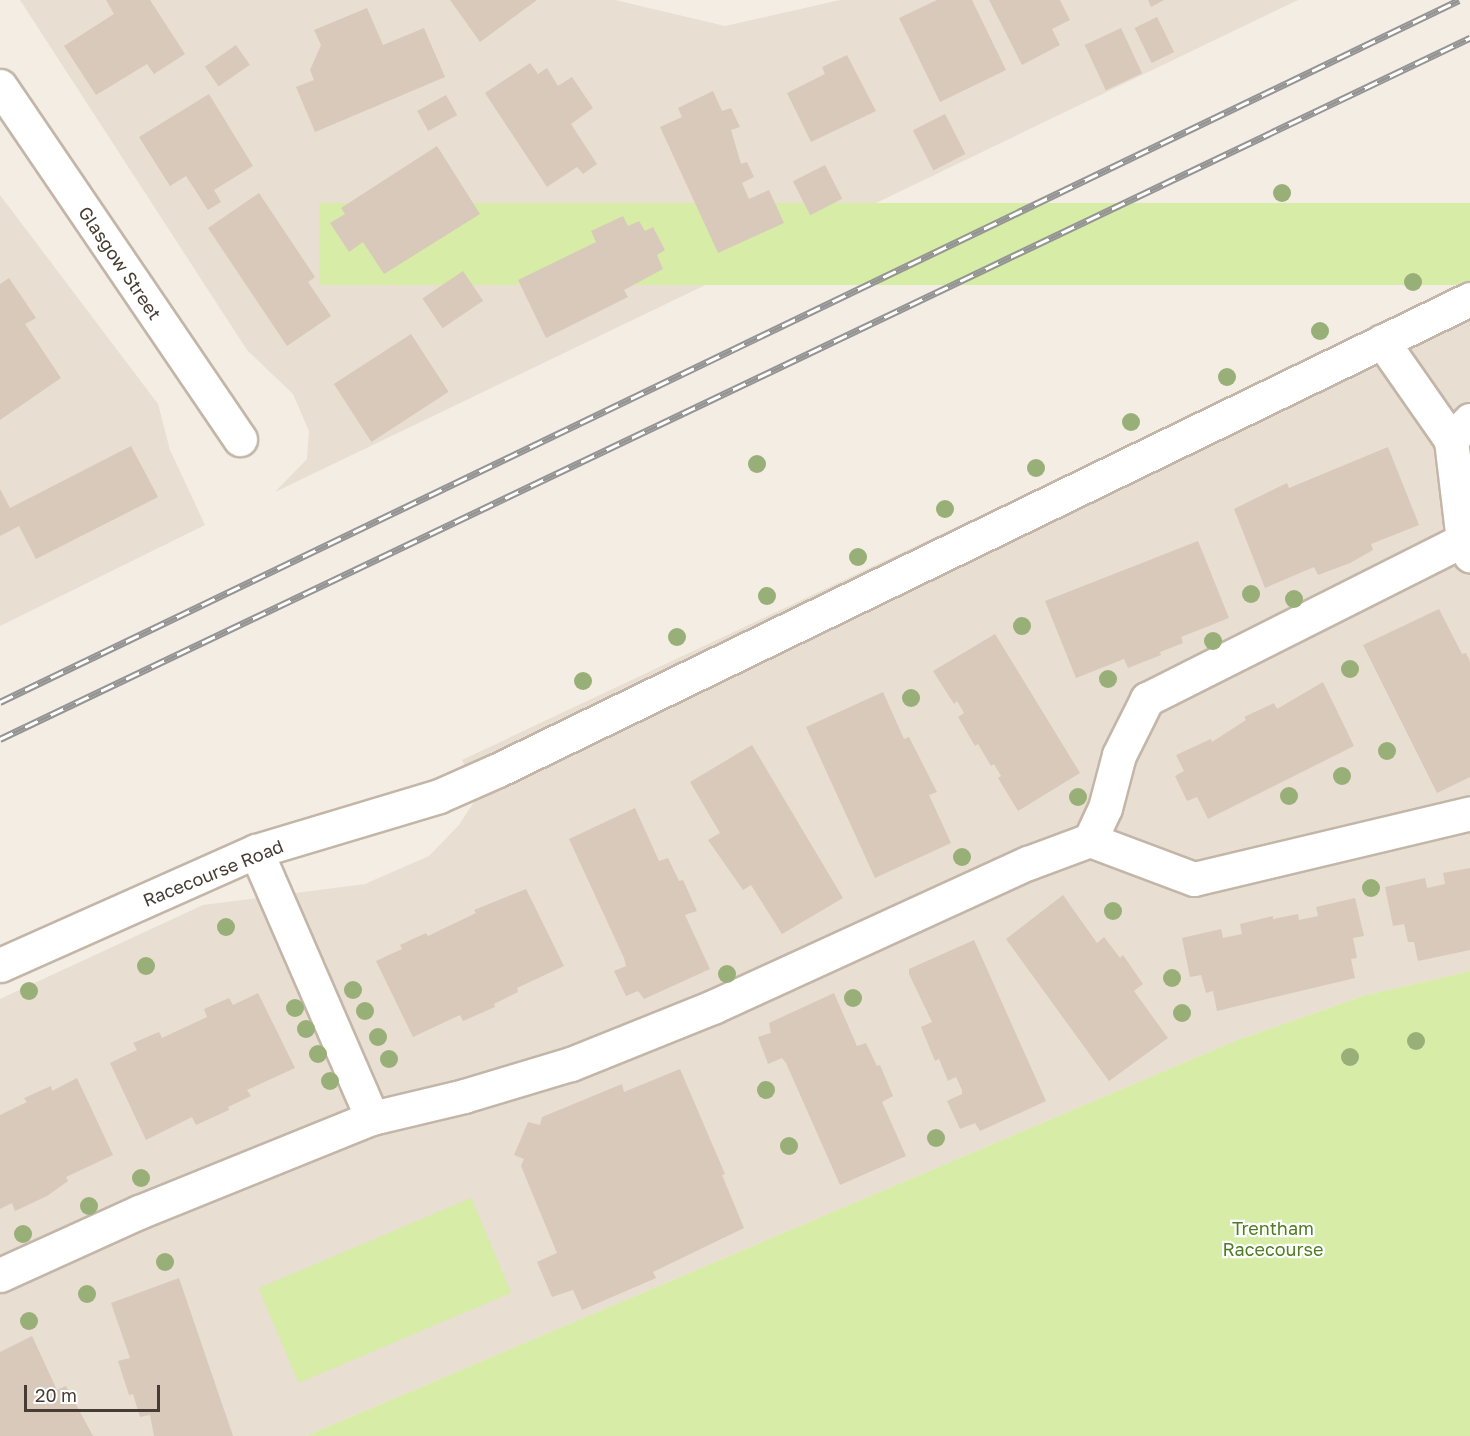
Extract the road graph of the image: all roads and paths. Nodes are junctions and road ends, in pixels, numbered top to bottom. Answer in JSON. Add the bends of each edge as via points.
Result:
{"nodes":[{"id":1,"x":0,"y":86,"type":"edge"},
{"id":2,"x":1470,"y":299,"type":"edge"},
{"id":3,"x":1382,"y":341,"type":"junction"},
{"id":4,"x":1461,"y":430,"type":"edge"},
{"id":5,"x":240,"y":439,"type":"dead end"},
{"id":6,"x":1466,"y":547,"type":"edge"},
{"id":7,"x":1470,"y":813,"type":"edge"},
{"id":8,"x":1090,"y":840,"type":"junction"},
{"id":9,"x":256,"y":851,"type":"junction"},
{"id":10,"x":0,"y":965,"type":"edge"},
{"id":11,"x":372,"y":1118,"type":"junction"},
{"id":12,"x":0,"y":1275,"type":"edge"}],
"edges":[{"from":1,"to":5,"type":"street","name":"Glasgow Street"},
{"from":2,"to":3,"type":"street","name":"Racecourse Road"},
{"from":3,"to":4,"type":"street"},
{"from":3,"to":9,"type":"street","name":"Racecourse Road","via":[[498,770],[439,796]]},
{"from":4,"to":6,"type":"street"},
{"from":6,"to":8,"type":"street","via":[[1147,699],[1119,755],[1105,807]]},
{"from":7,"to":8,"type":"street","via":[[1194,879]]},
{"from":8,"to":11,"type":"street","via":[[1028,863],[713,1007],[571,1064]]},
{"from":9,"to":10,"type":"street","name":"Racecourse Road"},
{"from":9,"to":11,"type":"street"},
{"from":11,"to":12,"type":"street","via":[[140,1212]]}]}
